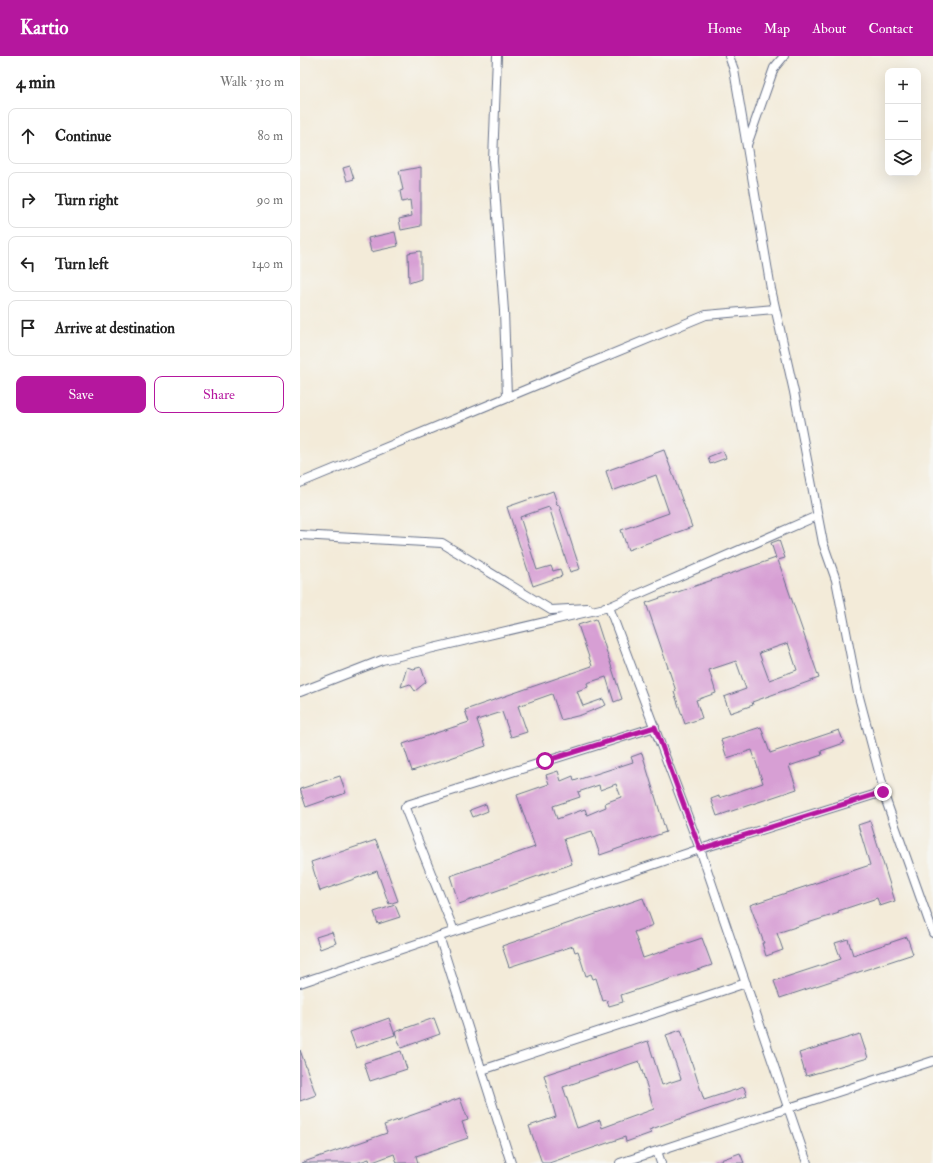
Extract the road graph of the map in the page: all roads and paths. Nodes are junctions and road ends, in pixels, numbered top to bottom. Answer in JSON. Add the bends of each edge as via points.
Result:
{"nodes":[{"id":1,"x":497,"y":56,"type":"edge"},
{"id":2,"x":729,"y":56,"type":"edge"},
{"id":3,"x":784,"y":56,"type":"edge"},
{"id":4,"x":747,"y":147,"type":"junction"},
{"id":5,"x":775,"y":309,"type":"junction"},
{"id":6,"x":507,"y":397,"type":"junction"},
{"id":7,"x":300,"y":483,"type":"edge"},
{"id":8,"x":817,"y":516,"type":"junction"},
{"id":9,"x":300,"y":535,"type":"edge"},
{"id":10,"x":609,"y":607,"type":"junction"},
{"id":11,"x":300,"y":692,"type":"edge"},
{"id":12,"x":655,"y":727,"type":"junction"},
{"id":13,"x":883,"y":792,"type":"junction"},
{"id":14,"x":700,"y":849,"type":"junction"},
{"id":15,"x":454,"y":931,"type":"junction"},
{"id":16,"x":933,"y":933,"type":"edge"},
{"id":17,"x":439,"y":936,"type":"junction"},
{"id":18,"x":300,"y":983,"type":"edge"},
{"id":19,"x":746,"y":983,"type":"junction"},
{"id":20,"x":933,"y":1061,"type":"edge"},
{"id":21,"x":482,"y":1070,"type":"junction"},
{"id":22,"x":788,"y":1108,"type":"junction"},
{"id":23,"x":657,"y":1151,"type":"junction"},
{"id":24,"x":511,"y":1163,"type":"edge"},
{"id":25,"x":620,"y":1163,"type":"edge"},
{"id":26,"x":661,"y":1163,"type":"edge"},
{"id":27,"x":808,"y":1163,"type":"edge"}],
"edges":[{"from":1,"to":6,"type":"street","via":[[493,161],[504,311]]},
{"from":2,"to":4,"type":"street","via":[[734,70]]},
{"from":3,"to":4,"type":"street","via":[[774,68]]},
{"from":4,"to":5,"type":"street"},
{"from":5,"to":6,"type":"street","via":[[706,315]]},
{"from":5,"to":8,"type":"street","via":[[794,392]]},
{"from":6,"to":7,"type":"street"},
{"from":8,"to":10,"type":"street"},
{"from":8,"to":13,"type":"street","via":[[823,544],[836,580],[858,693]]},
{"from":9,"to":10,"type":"street","via":[[442,543],[551,610]]},
{"from":10,"to":11,"type":"street","via":[[382,660]]},
{"from":10,"to":12,"type":"street"},
{"from":12,"to":14,"type":"street"},
{"from":12,"to":15,"type":"street","via":[[407,805],[405,808],[412,827]]},
{"from":13,"to":14,"type":"street"},
{"from":13,"to":16,"type":"street"},
{"from":14,"to":15,"type":"street"},
{"from":14,"to":19,"type":"street"},
{"from":15,"to":17,"type":"street"},
{"from":17,"to":18,"type":"street"},
{"from":17,"to":21,"type":"street"},
{"from":19,"to":21,"type":"street"},
{"from":19,"to":22,"type":"street"},
{"from":20,"to":22,"type":"street"},
{"from":21,"to":24,"type":"street"},
{"from":22,"to":23,"type":"street"},
{"from":22,"to":27,"type":"street"},
{"from":23,"to":25,"type":"street"},
{"from":23,"to":26,"type":"street"}]}
